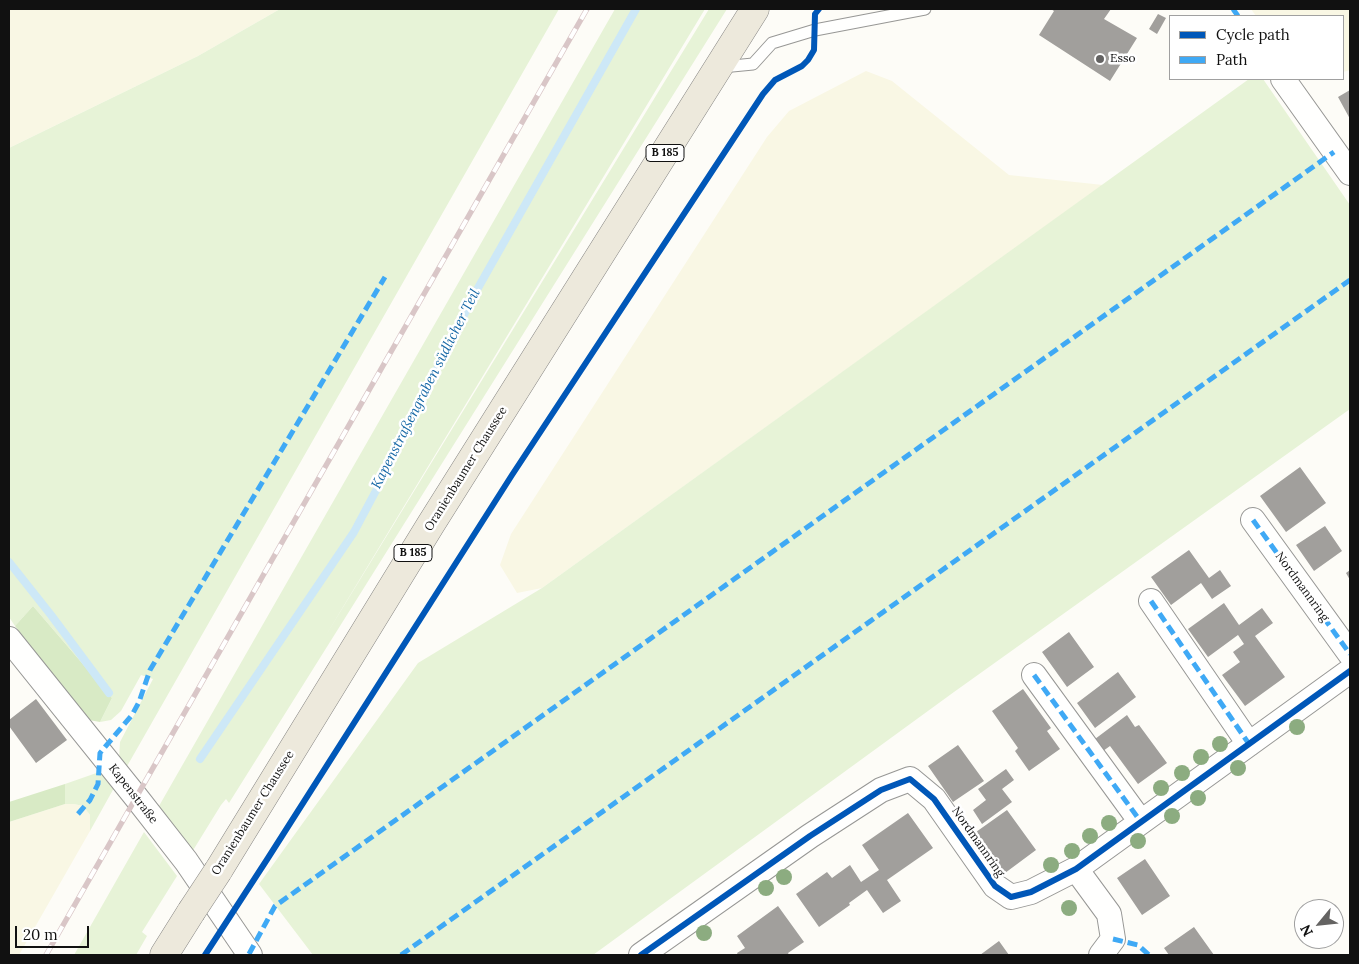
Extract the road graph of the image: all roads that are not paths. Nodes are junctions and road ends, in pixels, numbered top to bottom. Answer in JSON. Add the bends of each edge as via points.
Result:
{"nodes":[{"id":1,"x":755,"y":9,"type":"edge"},
{"id":2,"x":919,"y":9,"type":"edge"},
{"id":3,"x":718,"y":68,"type":"junction"},
{"id":4,"x":1284,"y":80,"type":"edge"},
{"id":5,"x":1350,"y":173,"type":"edge"},
{"id":6,"x":1253,"y":520,"type":"dead end"},
{"id":7,"x":1151,"y":601,"type":"dead end"},
{"id":8,"x":9,"y":639,"type":"edge"},
{"id":9,"x":1350,"y":654,"type":"edge"},
{"id":10,"x":1350,"y":671,"type":"edge"},
{"id":11,"x":1034,"y":675,"type":"dead end"},
{"id":12,"x":1249,"y":744,"type":"junction"},
{"id":13,"x":1141,"y":822,"type":"junction"},
{"id":14,"x":1076,"y":869,"type":"junction"},
{"id":15,"x":164,"y":955,"type":"edge"},
{"id":16,"x":250,"y":955,"type":"edge"},
{"id":17,"x":642,"y":955,"type":"edge"},
{"id":18,"x":1101,"y":955,"type":"edge"}],
"edges":[{"from":1,"to":3,"type":"main road","name":"Oranienbaumer Chaussee","number":"B 185"},
{"from":2,"to":3,"type":"lane","via":[[815,30],[772,43],[753,64]]},
{"from":3,"to":15,"type":"main road","name":"Oranienbaumer Chaussee","number":"B 185","bridge":true},
{"from":4,"to":5,"type":"street"},
{"from":6,"to":9,"type":"street","name":"Nordmannring"},
{"from":7,"to":12,"type":"street"},
{"from":8,"to":16,"type":"street","name":"Kapenstraße","via":[[186,861]]},
{"from":10,"to":12,"type":"street","name":"Nordmannring"},
{"from":11,"to":13,"type":"street"},
{"from":12,"to":13,"type":"street","name":"Nordmannring"},
{"from":13,"to":14,"type":"street","name":"Nordmannring"},
{"from":14,"to":17,"type":"street","name":"Nordmannring","via":[[1031,892],[1011,897],[995,886],[934,799],[910,779],[881,790],[810,836]]},
{"from":14,"to":18,"type":"street","via":[[1109,914],[1113,939]]}]}
